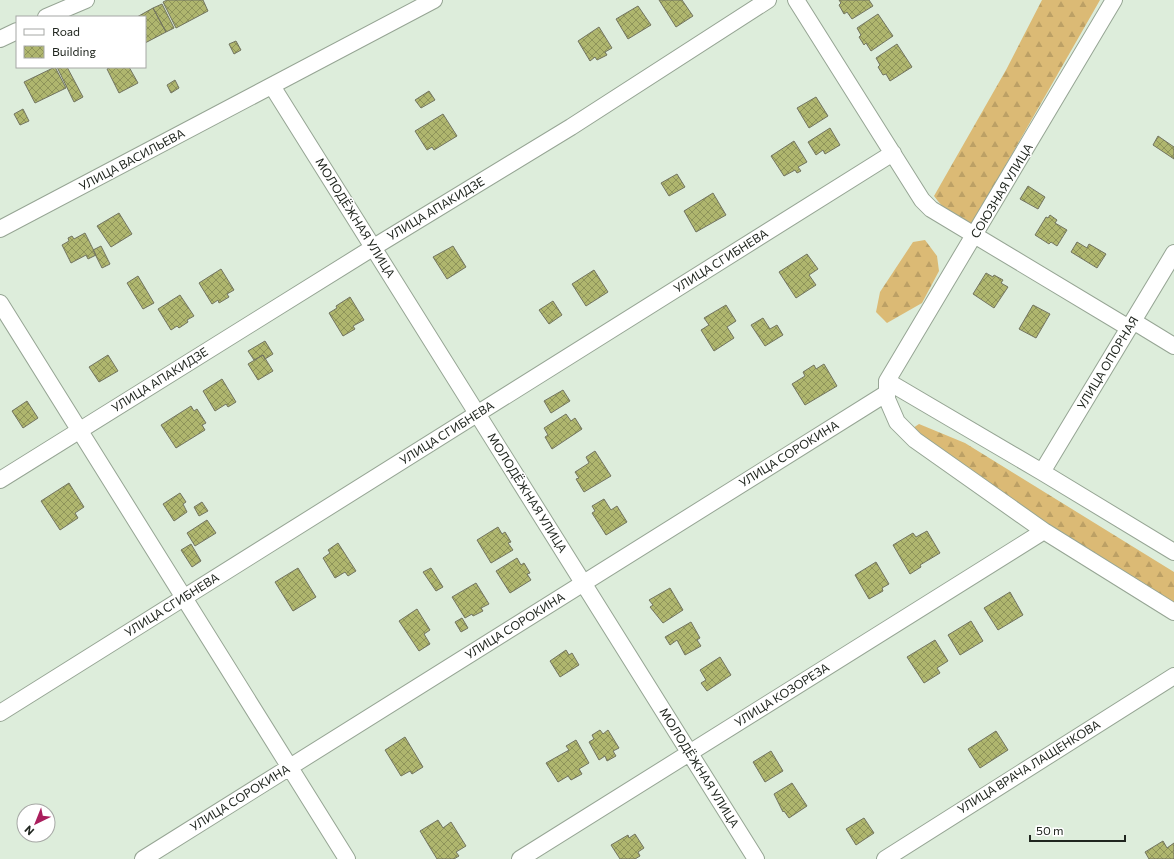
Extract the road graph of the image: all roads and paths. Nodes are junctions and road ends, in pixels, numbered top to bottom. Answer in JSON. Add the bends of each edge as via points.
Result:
{"nodes":[{"id":1,"x":86,"y":0,"type":"edge"},
{"id":2,"x":434,"y":0,"type":"edge"},
{"id":3,"x":768,"y":0,"type":"edge"},
{"id":4,"x":796,"y":0,"type":"edge"},
{"id":5,"x":1114,"y":0,"type":"edge"},
{"id":6,"x":48,"y":16,"type":"edge"},
{"id":7,"x":16,"y":31,"type":"edge"},
{"id":8,"x":0,"y":39,"type":"edge"},
{"id":9,"x":268,"y":89,"type":"junction"},
{"id":10,"x":893,"y":153,"type":"junction"},
{"id":11,"x":0,"y":229,"type":"edge"},
{"id":12,"x":975,"y":236,"type":"junction"},
{"id":13,"x":374,"y":247,"type":"junction"},
{"id":14,"x":1174,"y":253,"type":"edge"},
{"id":15,"x":0,"y":304,"type":"edge"},
{"id":16,"x":1131,"y":324,"type":"junction"},
{"id":17,"x":1174,"y":346,"type":"edge"},
{"id":18,"x":887,"y":387,"type":"junction"},
{"id":19,"x":478,"y":414,"type":"junction"},
{"id":20,"x":79,"y":430,"type":"junction"},
{"id":21,"x":1042,"y":472,"type":"junction"},
{"id":22,"x":0,"y":480,"type":"edge"},
{"id":23,"x":1044,"y":531,"type":"junction"},
{"id":24,"x":1174,"y":552,"type":"edge"},
{"id":25,"x":584,"y":583,"type":"junction"},
{"id":26,"x":184,"y":598,"type":"junction"},
{"id":27,"x":1174,"y":612,"type":"edge"},
{"id":28,"x":1174,"y":676,"type":"edge"},
{"id":29,"x":0,"y":713,"type":"edge"},
{"id":30,"x":690,"y":752,"type":"junction"},
{"id":31,"x":289,"y":767,"type":"junction"},
{"id":32,"x":142,"y":859,"type":"edge"},
{"id":33,"x":347,"y":859,"type":"edge"},
{"id":34,"x":520,"y":859,"type":"edge"},
{"id":35,"x":756,"y":859,"type":"edge"},
{"id":36,"x":885,"y":859,"type":"edge"}],
"edges":[{"from":1,"to":6,"type":"street"},
{"from":2,"to":9,"type":"street","name":"УЛИЦА ВАСИЛЬЕВА"},
{"from":3,"to":13,"type":"street","name":"УЛИЦА АПАКИДЗЕ","via":[[571,127]]},
{"from":4,"to":10,"type":"street"},
{"from":5,"to":12,"type":"street","name":"СОЮЗНАЯ УЛИЦА"},
{"from":7,"to":8,"type":"street"},
{"from":9,"to":11,"type":"street","name":"УЛИЦА ВАСИЛЬЕВА"},
{"from":9,"to":13,"type":"street","name":"МОЛОДЁЖНАЯ УЛИЦА"},
{"from":10,"to":12,"type":"street","via":[[922,200],[931,209]]},
{"from":10,"to":19,"type":"street","name":"УЛИЦА СГИБНЕВА"},
{"from":12,"to":16,"type":"street"},
{"from":12,"to":18,"type":"street","name":"СОЮЗНАЯ УЛИЦА"},
{"from":13,"to":19,"type":"street","name":"МОЛОДЁЖНАЯ УЛИЦА"},
{"from":13,"to":20,"type":"street","name":"УЛИЦА АПАКИДЗЕ"},
{"from":14,"to":16,"type":"street","name":"УЛИЦА ОПОРНАЯ"},
{"from":15,"to":20,"type":"street"},
{"from":16,"to":17,"type":"street"},
{"from":16,"to":21,"type":"street","name":"УЛИЦА ОПОРНАЯ"},
{"from":18,"to":21,"type":"street"},
{"from":18,"to":23,"type":"street","via":[[887,399],[897,422],[915,440]]},
{"from":18,"to":25,"type":"street","name":"УЛИЦА СОРОКИНА"},
{"from":19,"to":25,"type":"street","name":"МОЛОДЁЖНАЯ УЛИЦА"},
{"from":19,"to":26,"type":"street","name":"УЛИЦА СГИБНЕВА"},
{"from":20,"to":22,"type":"street","name":"УЛИЦА АПАКИДЗЕ"},
{"from":20,"to":26,"type":"street"},
{"from":21,"to":24,"type":"street"},
{"from":23,"to":27,"type":"street"},
{"from":23,"to":30,"type":"street","name":"УЛИЦА КОЗОРЕЗА"},
{"from":25,"to":30,"type":"street","name":"МОЛОДЁЖНАЯ УЛИЦА"},
{"from":25,"to":31,"type":"street","name":"УЛИЦА СОРОКИНА"},
{"from":26,"to":29,"type":"street","name":"УЛИЦА СГИБНЕВА"},
{"from":26,"to":31,"type":"street"},
{"from":28,"to":36,"type":"street","name":"УЛИЦА ВРАЧА ЛАЩЕНКОВА"},
{"from":30,"to":34,"type":"street","name":"УЛИЦА КОЗОРЕЗА"},
{"from":30,"to":35,"type":"street","name":"МОЛОДЁЖНАЯ УЛИЦА"},
{"from":31,"to":32,"type":"street","name":"УЛИЦА СОРОКИНА"},
{"from":31,"to":33,"type":"street"}]}
